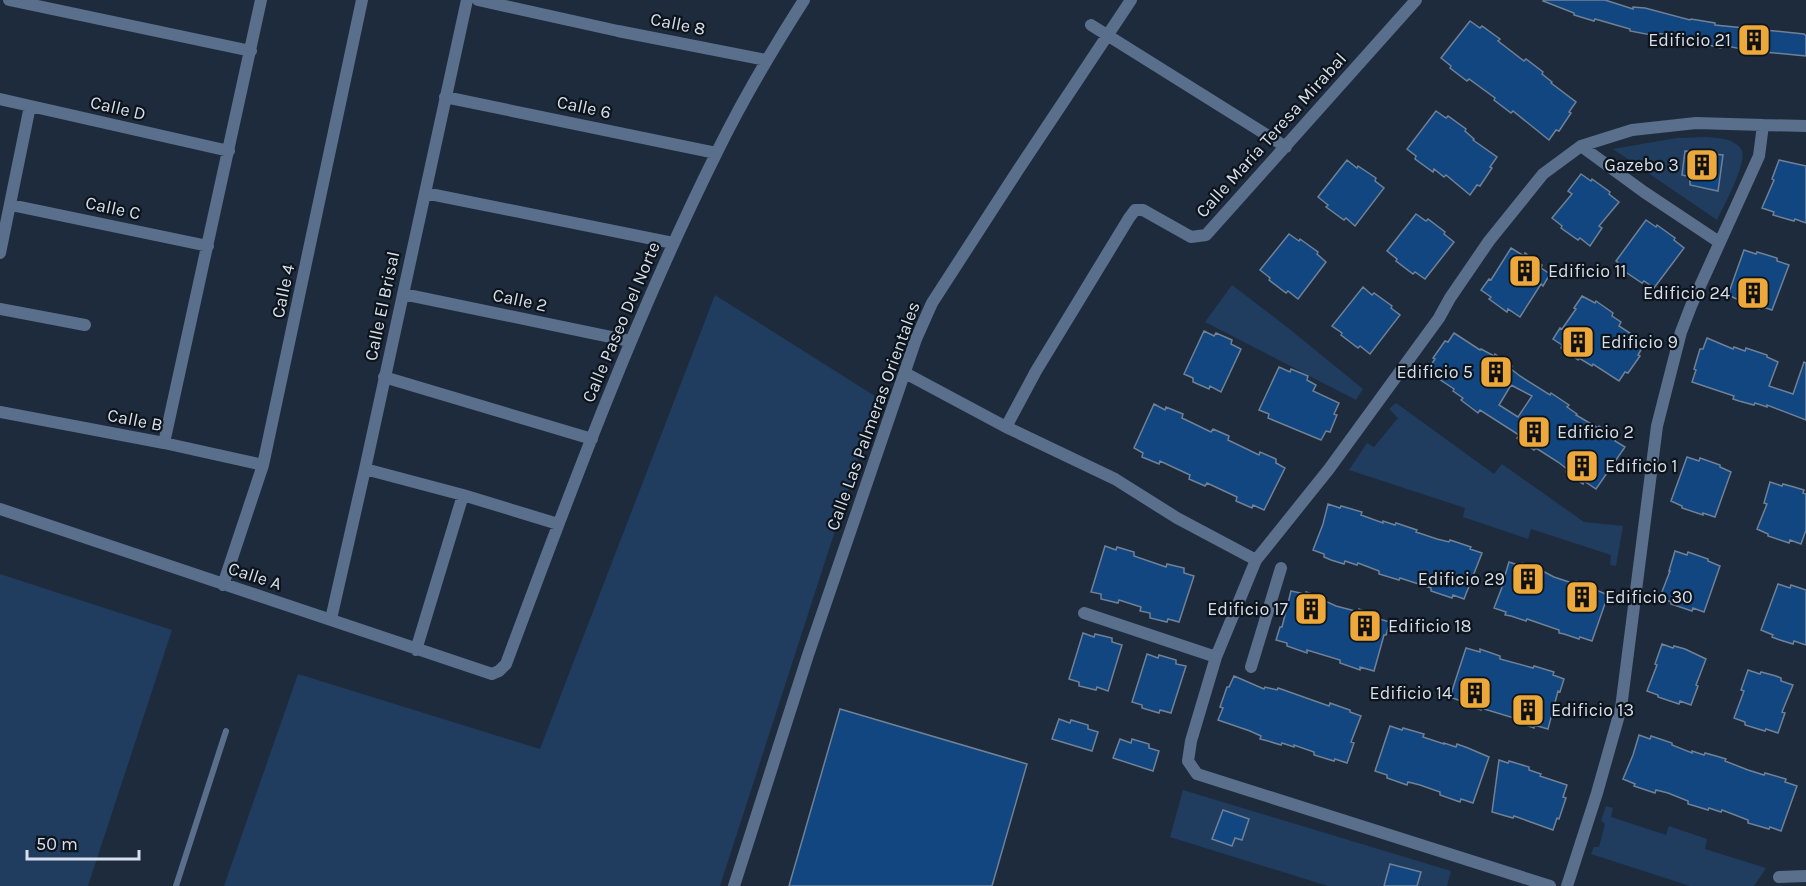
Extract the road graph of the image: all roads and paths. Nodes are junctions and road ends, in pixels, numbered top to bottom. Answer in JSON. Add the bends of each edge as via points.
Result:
{"nodes":[{"id":1,"x":9,"y":0,"type":"edge"},
{"id":2,"x":261,"y":0,"type":"edge"},
{"id":3,"x":362,"y":0,"type":"edge"},
{"id":4,"x":467,"y":0,"type":"edge"},
{"id":5,"x":478,"y":0,"type":"edge"},
{"id":6,"x":804,"y":0,"type":"edge"},
{"id":7,"x":1131,"y":0,"type":"edge"},
{"id":8,"x":1416,"y":0,"type":"edge"},
{"id":9,"x":1091,"y":26,"type":"dead end"},
{"id":10,"x":1107,"y":35,"type":"junction"},
{"id":11,"x":251,"y":51,"type":"junction"},
{"id":12,"x":766,"y":60,"type":"junction"},
{"id":13,"x":445,"y":97,"type":"junction"},
{"id":14,"x":0,"y":99,"type":"edge"},
{"id":15,"x":30,"y":106,"type":"junction"},
{"id":16,"x":1763,"y":125,"type":"junction"},
{"id":17,"x":1806,"y":126,"type":"edge"},
{"id":18,"x":1581,"y":146,"type":"junction"},
{"id":19,"x":1286,"y":147,"type":"junction"},
{"id":20,"x":229,"y":151,"type":"junction"},
{"id":21,"x":716,"y":153,"type":"junction"},
{"id":22,"x":425,"y":194,"type":"junction"},
{"id":23,"x":11,"y":205,"type":"junction"},
{"id":24,"x":1719,"y":242,"type":"junction"},
{"id":25,"x":674,"y":243,"type":"junction"},
{"id":26,"x":208,"y":246,"type":"junction"},
{"id":27,"x":0,"y":253,"type":"edge"},
{"id":28,"x":403,"y":294,"type":"junction"},
{"id":29,"x":0,"y":309,"type":"edge"},
{"id":30,"x":85,"y":325,"type":"dead end"},
{"id":31,"x":630,"y":341,"type":"junction"},
{"id":32,"x":905,"y":373,"type":"junction"},
{"id":33,"x":384,"y":377,"type":"junction"},
{"id":34,"x":0,"y":412,"type":"edge"},
{"id":35,"x":1005,"y":427,"type":"junction"},
{"id":36,"x":592,"y":439,"type":"junction"},
{"id":37,"x":164,"y":443,"type":"junction"},
{"id":38,"x":263,"y":465,"type":"junction"},
{"id":39,"x":365,"y":469,"type":"junction"},
{"id":40,"x":463,"y":495,"type":"junction"},
{"id":41,"x":0,"y":509,"type":"edge"},
{"id":42,"x":558,"y":524,"type":"junction"},
{"id":43,"x":1256,"y":560,"type":"junction"},
{"id":44,"x":1281,"y":568,"type":"dead end"},
{"id":45,"x":223,"y":585,"type":"junction"},
{"id":46,"x":1084,"y":613,"type":"dead end"},
{"id":47,"x":331,"y":619,"type":"junction"},
{"id":48,"x":416,"y":650,"type":"junction"},
{"id":49,"x":1216,"y":657,"type":"junction"},
{"id":50,"x":1251,"y":667,"type":"dead end"},
{"id":51,"x":499,"y":671,"type":"joint"},
{"id":52,"x":226,"y":731,"type":"dead end"},
{"id":53,"x":1806,"y":876,"type":"edge"},
{"id":54,"x":1779,"y":877,"type":"dead end"},
{"id":55,"x":176,"y":886,"type":"edge"},
{"id":56,"x":734,"y":886,"type":"edge"},
{"id":57,"x":1550,"y":886,"type":"edge"},
{"id":58,"x":1567,"y":886,"type":"edge"}],
"edges":[{"from":1,"to":11,"type":"street"},
{"from":2,"to":11,"type":"street"},
{"from":3,"to":38,"type":"street","name":"Calle 4"},
{"from":4,"to":13,"type":"street","name":"Calle El Brisal"},
{"from":5,"to":12,"type":"street","name":"Calle 8"},
{"from":6,"to":12,"type":"street","name":"Calle Paseo Del Norte"},
{"from":7,"to":10,"type":"street","name":"Calle Las Palmeras Orientales"},
{"from":8,"to":19,"type":"street","name":"Calle María Teresa Mirabal"},
{"from":9,"to":10,"type":"street"},
{"from":10,"to":19,"type":"street"},
{"from":10,"to":32,"type":"street","name":"Calle Las Palmeras Orientales","via":[[932,303]]},
{"from":11,"to":20,"type":"street"},
{"from":12,"to":21,"type":"street","name":"Calle Paseo Del Norte"},
{"from":13,"to":21,"type":"street","name":"Calle 6"},
{"from":13,"to":22,"type":"street","name":"Calle El Brisal"},
{"from":14,"to":15,"type":"street","name":"Calle D"},
{"from":15,"to":20,"type":"street","name":"Calle D"},
{"from":15,"to":23,"type":"street"},
{"from":16,"to":17,"type":"street"},
{"from":16,"to":18,"type":"street","via":[[1696,123],[1632,130]]},
{"from":16,"to":24,"type":"street","via":[[1759,156]]},
{"from":18,"to":24,"type":"street"},
{"from":18,"to":43,"type":"street","via":[[1543,174],[1490,241],[1329,470]]},
{"from":19,"to":35,"type":"street","name":"Calle María Teresa Mirabal","via":[[1206,235],[1191,237],[1143,210],[1136,210]]},
{"from":20,"to":26,"type":"street"},
{"from":21,"to":25,"type":"street","name":"Calle Paseo Del Norte"},
{"from":22,"to":25,"type":"street"},
{"from":22,"to":28,"type":"street","name":"Calle El Brisal"},
{"from":23,"to":26,"type":"street","name":"Calle C"},
{"from":23,"to":27,"type":"street"},
{"from":24,"to":58,"type":"street","via":[[1681,332],[1657,426],[1621,708]]},
{"from":25,"to":31,"type":"street","name":"Calle Paseo Del Norte"},
{"from":26,"to":37,"type":"street"},
{"from":28,"to":31,"type":"street","name":"Calle 2"},
{"from":28,"to":33,"type":"street","name":"Calle El Brisal"},
{"from":29,"to":30,"type":"street"},
{"from":31,"to":36,"type":"street","name":"Calle Paseo Del Norte"},
{"from":32,"to":35,"type":"street"},
{"from":32,"to":56,"type":"street","name":"Calle Las Palmeras Orientales"},
{"from":33,"to":36,"type":"street"},
{"from":33,"to":39,"type":"street","name":"Calle El Brisal"},
{"from":34,"to":37,"type":"street","name":"Calle B"},
{"from":35,"to":43,"type":"street","via":[[1115,479]]},
{"from":36,"to":42,"type":"street","name":"Calle Paseo Del Norte"},
{"from":37,"to":38,"type":"street","name":"Calle B"},
{"from":38,"to":45,"type":"street","name":"Calle 4"},
{"from":39,"to":40,"type":"street"},
{"from":39,"to":47,"type":"street","name":"Calle El Brisal"},
{"from":40,"to":42,"type":"street"},
{"from":40,"to":48,"type":"street"},
{"from":41,"to":45,"type":"street","name":"Calle A"},
{"from":42,"to":51,"type":"street","name":"Calle Paseo Del Norte","via":[[506,663]]},
{"from":43,"to":49,"type":"street"},
{"from":44,"to":50,"type":"street"},
{"from":45,"to":47,"type":"street","name":"Calle A"},
{"from":46,"to":49,"type":"street"},
{"from":47,"to":48,"type":"street","name":"Calle A"},
{"from":48,"to":51,"type":"street","name":"Calle A","via":[[492,674]]},
{"from":49,"to":57,"type":"street","via":[[1191,741],[1188,761],[1197,774]]},
{"from":52,"to":55,"type":"lane"},
{"from":53,"to":54,"type":"street"}]}
